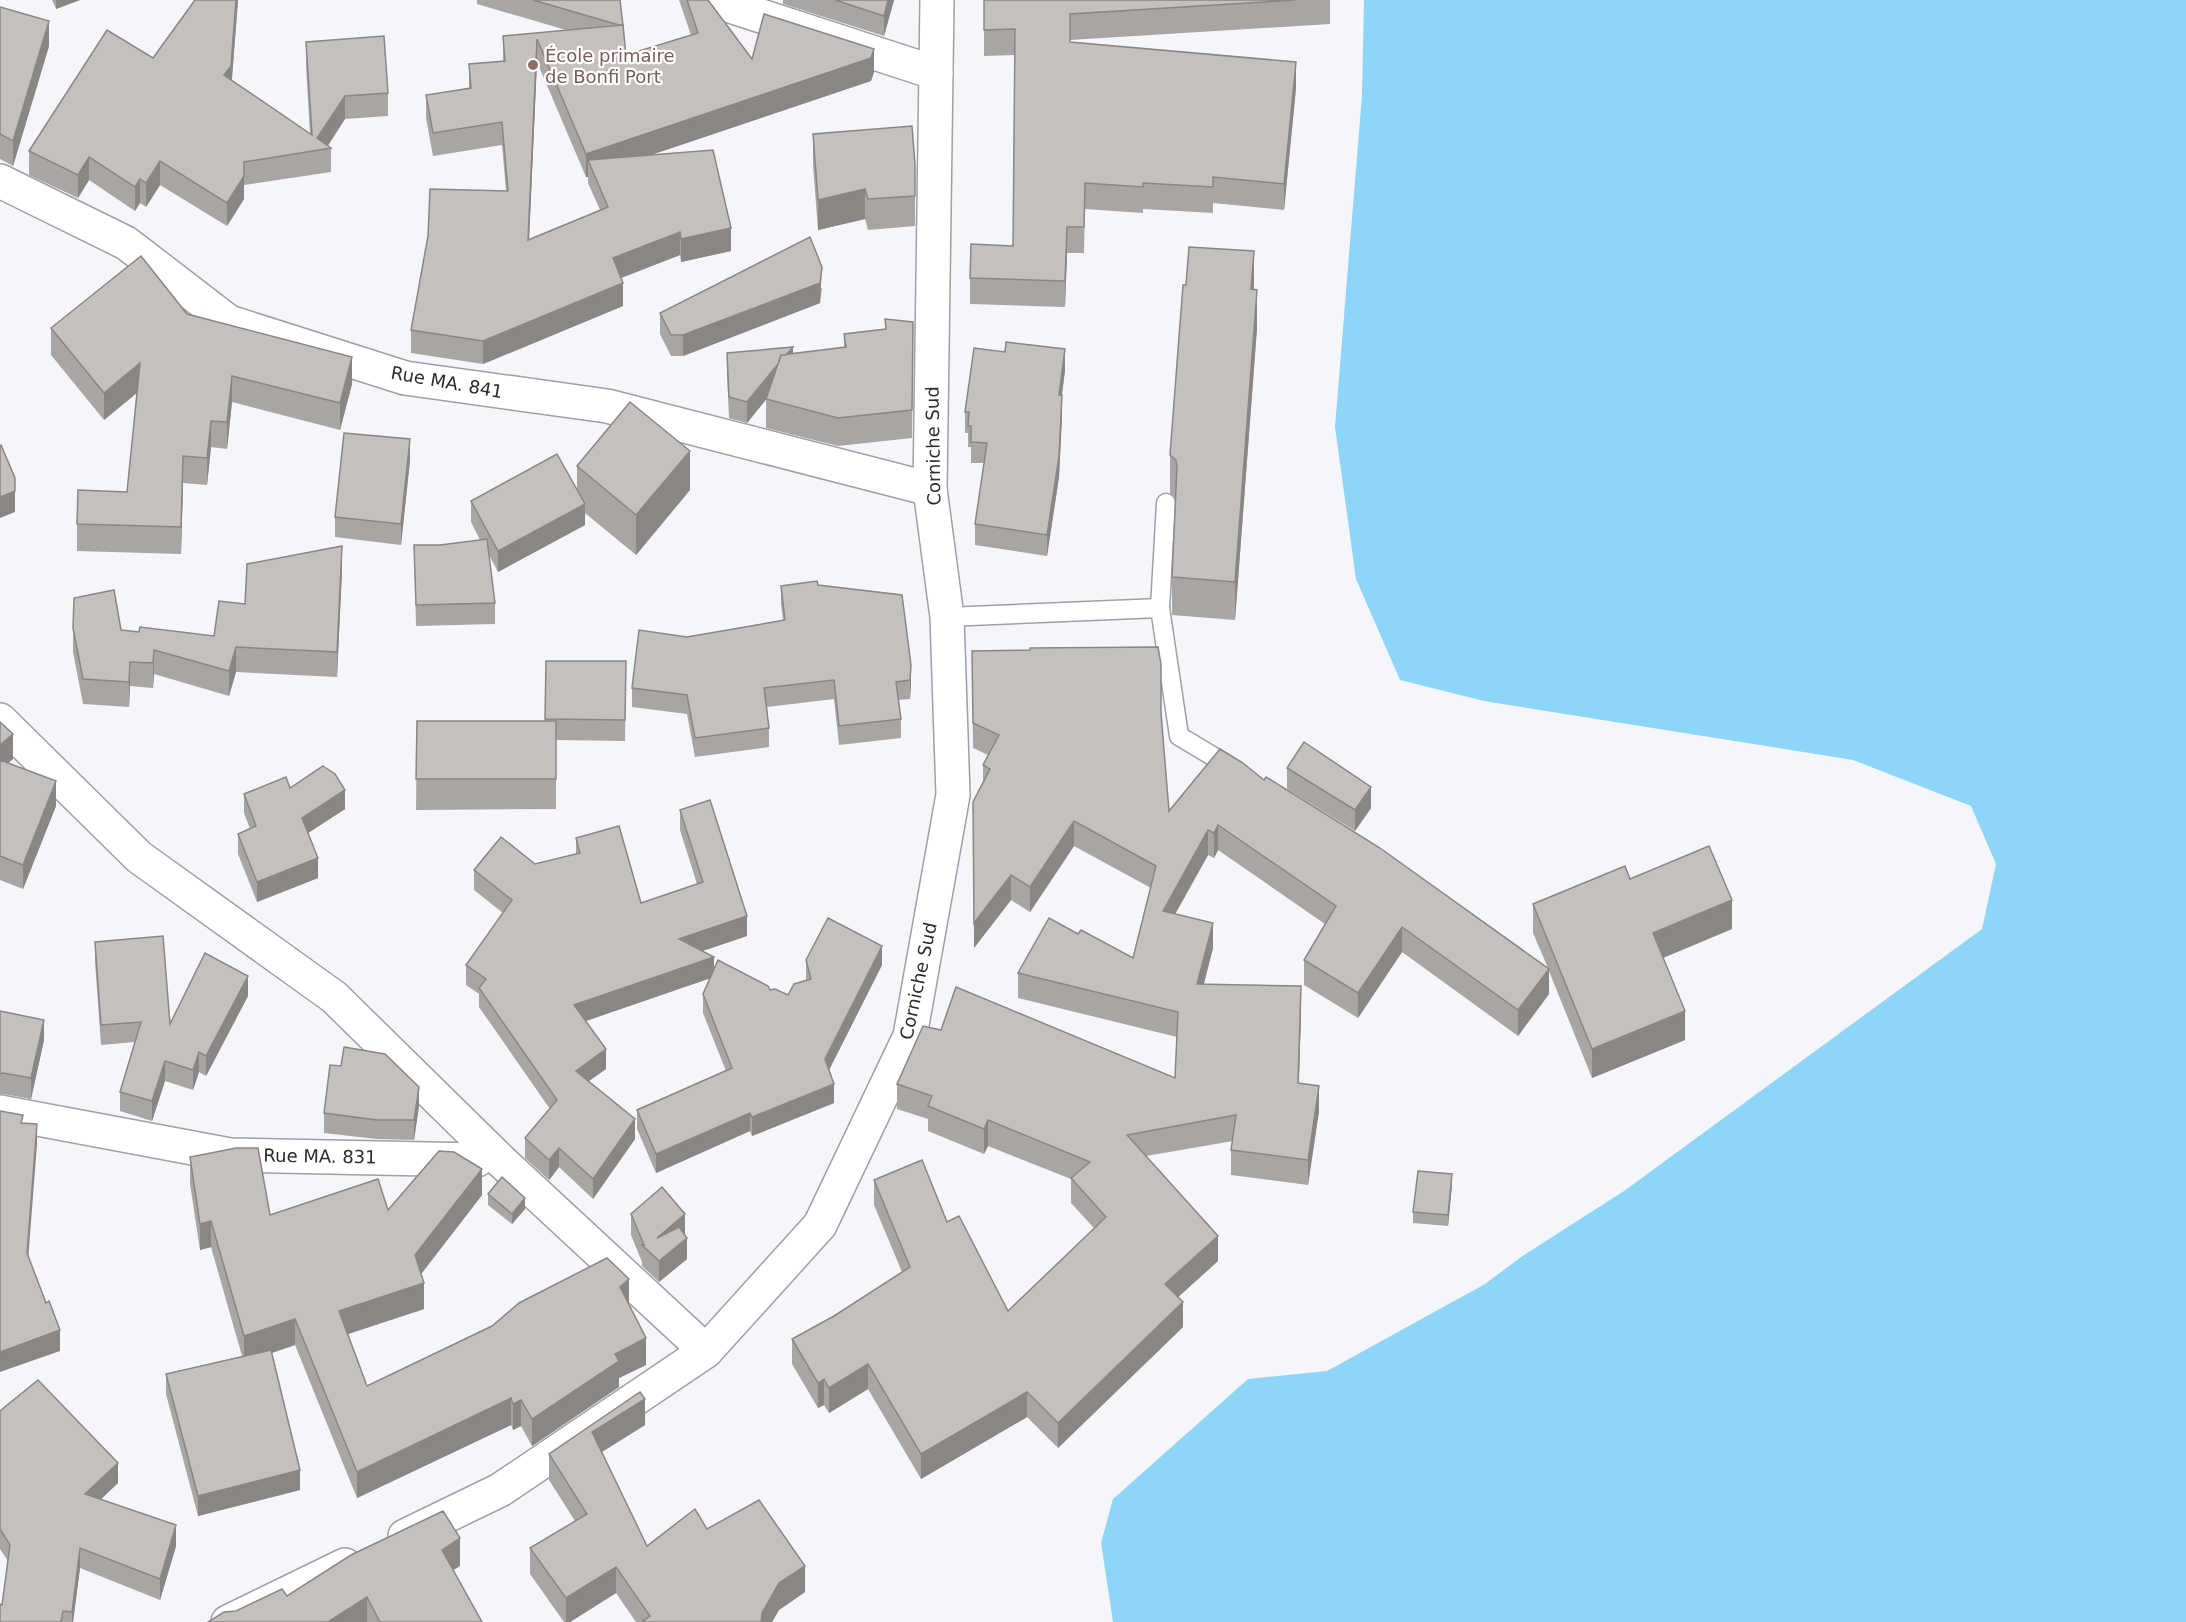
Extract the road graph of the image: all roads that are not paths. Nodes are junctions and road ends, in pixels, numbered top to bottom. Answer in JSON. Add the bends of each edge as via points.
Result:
{"nodes":[{"id":1,"x":712,"y":0,"type":"edge"},
{"id":2,"x":937,"y":0,"type":"edge"},
{"id":3,"x":936,"y":74,"type":"junction"},
{"id":4,"x":0,"y":181,"type":"edge"},
{"id":5,"x":930,"y":489,"type":"junction"},
{"id":6,"x":1166,"y":503,"type":"dead end"},
{"id":7,"x":1160,"y":608,"type":"junction"},
{"id":8,"x":947,"y":618,"type":"junction"},
{"id":9,"x":0,"y":720,"type":"edge"},
{"id":10,"x":1249,"y":778,"type":"edge"},
{"id":11,"x":0,"y":1112,"type":"edge"},
{"id":12,"x":500,"y":1160,"type":"junction"},
{"id":13,"x":706,"y":1351,"type":"junction"},
{"id":14,"x":228,"y":1622,"type":"edge"}],
"edges":[{"from":1,"to":3,"type":"street"},
{"from":2,"to":3,"type":"street","name":"Corniche Sud"},
{"from":3,"to":5,"type":"street","name":"Corniche Sud"},
{"from":4,"to":5,"type":"street","name":"Rue MA. 841","via":[[126,243],[229,322],[405,378],[607,406]]},
{"from":5,"to":8,"type":"street","name":"Corniche Sud"},
{"from":6,"to":7,"type":"lane"},
{"from":7,"to":8,"type":"lane"},
{"from":7,"to":10,"type":"lane","via":[[1179,736]]},
{"from":8,"to":13,"type":"street","name":"Corniche Sud","via":[[953,795],[909,1036],[820,1225]]},
{"from":9,"to":12,"type":"street","via":[[140,857],[334,998]]},
{"from":11,"to":12,"type":"street","name":"Rue MA. 831","via":[[231,1155]]},
{"from":12,"to":13,"type":"street"},
{"from":13,"to":14,"type":"street","name":"Corniche Sud","via":[[500,1490]]}]}
